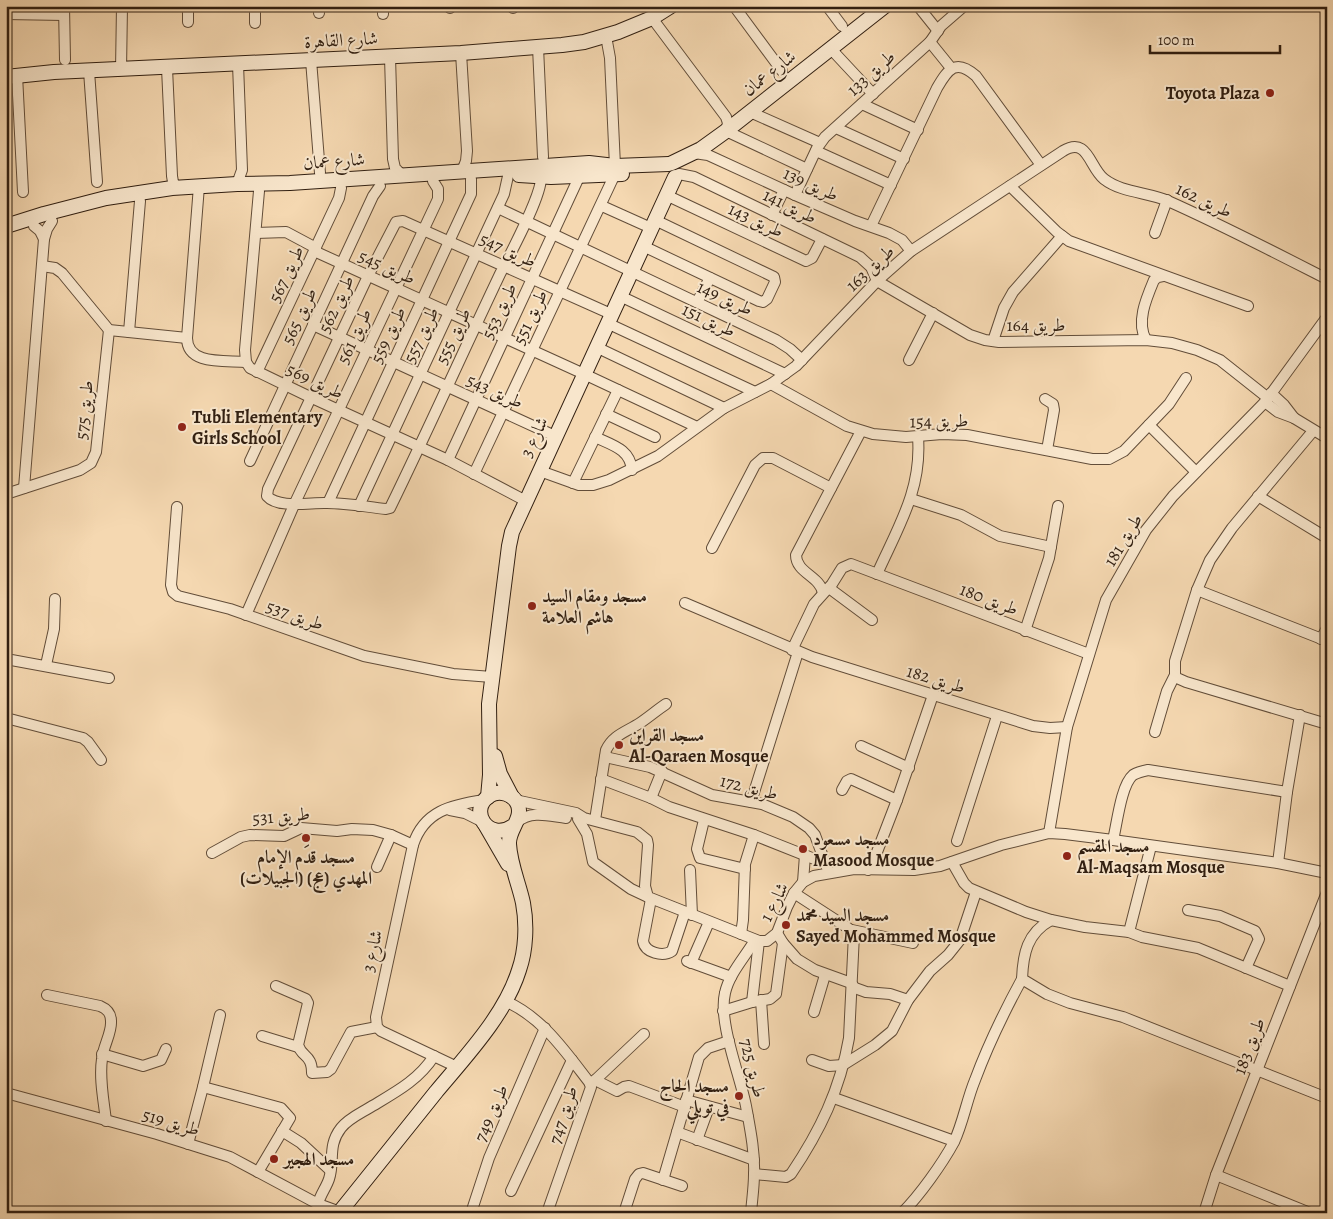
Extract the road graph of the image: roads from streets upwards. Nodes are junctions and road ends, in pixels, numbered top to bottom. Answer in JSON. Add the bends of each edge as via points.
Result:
{"nodes":[{"id":1,"x":122,"y":6,"type":"edge"},
{"id":2,"x":188,"y":6,"type":"edge"},
{"id":3,"x":255,"y":6,"type":"edge"},
{"id":4,"x":671,"y":6,"type":"edge"},
{"id":5,"x":734,"y":6,"type":"edge"},
{"id":6,"x":827,"y":6,"type":"edge"},
{"id":7,"x":885,"y":6,"type":"edge"},
{"id":8,"x":918,"y":6,"type":"edge"},
{"id":9,"x":963,"y":6,"type":"edge"},
{"id":10,"x":26,"y":10,"type":"edge"},
{"id":11,"x":64,"y":10,"type":"edge"},
{"id":12,"x":6,"y":14,"type":"edge"},
{"id":13,"x":652,"y":18,"type":"junction"},
{"id":14,"x":188,"y":22,"type":"dead end"},
{"id":15,"x":255,"y":23,"type":"dead end"},
{"id":16,"x":842,"y":26,"type":"dead end"},
{"id":17,"x":938,"y":31,"type":"junction"},
{"id":18,"x":606,"y":36,"type":"junction"},
{"id":19,"x":930,"y":42,"type":"junction"},
{"id":20,"x":538,"y":47,"type":"junction"},
{"id":21,"x":831,"y":49,"type":"junction"},
{"id":22,"x":461,"y":53,"type":"junction"},
{"id":23,"x":390,"y":57,"type":"junction"},
{"id":24,"x":65,"y":60,"type":"dead end"},
{"id":25,"x":311,"y":60,"type":"junction"},
{"id":26,"x":238,"y":64,"type":"junction"},
{"id":27,"x":167,"y":68,"type":"junction"},
{"id":28,"x":951,"y":68,"type":"junction"},
{"id":29,"x":121,"y":70,"type":"junction"},
{"id":30,"x":89,"y":71,"type":"junction"},
{"id":31,"x":782,"y":72,"type":"dead end"},
{"id":32,"x":12,"y":76,"type":"edge"},
{"id":33,"x":873,"y":94,"type":"junction"},
{"id":34,"x":862,"y":104,"type":"junction"},
{"id":35,"x":750,"y":112,"type":"junction"},
{"id":36,"x":836,"y":128,"type":"junction"},
{"id":37,"x":918,"y":130,"type":"junction"},
{"id":38,"x":726,"y":131,"type":"junction"},
{"id":39,"x":818,"y":147,"type":"junction"},
{"id":40,"x":1077,"y":147,"type":"joint"},
{"id":41,"x":693,"y":153,"type":"junction"},
{"id":42,"x":543,"y":157,"type":"dead end"},
{"id":43,"x":904,"y":159,"type":"junction"},
{"id":44,"x":1042,"y":165,"type":"junction"},
{"id":45,"x":807,"y":169,"type":"junction"},
{"id":46,"x":610,"y":170,"type":"junction"},
{"id":47,"x":672,"y":170,"type":"junction"},
{"id":48,"x":320,"y":173,"type":"dead end"},
{"id":49,"x":401,"y":174,"type":"junction"},
{"id":50,"x":467,"y":175,"type":"junction"},
{"id":51,"x":580,"y":175,"type":"junction"},
{"id":52,"x":508,"y":176,"type":"junction"},
{"id":53,"x":541,"y":176,"type":"junction"},
{"id":54,"x":433,"y":181,"type":"junction"},
{"id":55,"x":96,"y":182,"type":"dead end"},
{"id":56,"x":237,"y":184,"type":"junction"},
{"id":57,"x":892,"y":185,"type":"junction"},
{"id":58,"x":380,"y":186,"type":"junction"},
{"id":59,"x":1010,"y":186,"type":"junction"},
{"id":60,"x":178,"y":187,"type":"junction"},
{"id":61,"x":341,"y":188,"type":"junction"},
{"id":62,"x":199,"y":190,"type":"junction"},
{"id":63,"x":784,"y":190,"type":"junction"},
{"id":64,"x":23,"y":192,"type":"dead end"},
{"id":65,"x":259,"y":192,"type":"junction"},
{"id":66,"x":666,"y":195,"type":"junction"},
{"id":67,"x":795,"y":195,"type":"junction"},
{"id":68,"x":1167,"y":200,"type":"junction"},
{"id":69,"x":140,"y":201,"type":"junction"},
{"id":70,"x":602,"y":206,"type":"junction"},
{"id":71,"x":498,"y":208,"type":"junction"},
{"id":72,"x":772,"y":215,"type":"junction"},
{"id":73,"x":52,"y":220,"type":"junction"},
{"id":74,"x":526,"y":221,"type":"junction"},
{"id":75,"x":653,"y":224,"type":"junction"},
{"id":76,"x":6,"y":226,"type":"edge"},
{"id":77,"x":34,"y":226,"type":"junction"},
{"id":78,"x":393,"y":226,"type":"joint"},
{"id":79,"x":871,"y":226,"type":"junction"},
{"id":80,"x":423,"y":230,"type":"junction"},
{"id":81,"x":256,"y":233,"type":"junction"},
{"id":82,"x":1155,"y":233,"type":"dead end"},
{"id":83,"x":6,"y":234,"type":"edge"},
{"id":84,"x":552,"y":234,"type":"junction"},
{"id":85,"x":1062,"y":236,"type":"junction"},
{"id":86,"x":44,"y":239,"type":"junction"},
{"id":87,"x":822,"y":239,"type":"junction"},
{"id":88,"x":449,"y":241,"type":"junction"},
{"id":89,"x":643,"y":246,"type":"junction"},
{"id":90,"x":581,"y":247,"type":"junction"},
{"id":91,"x":315,"y":250,"type":"junction"},
{"id":92,"x":911,"y":251,"type":"junction"},
{"id":93,"x":477,"y":254,"type":"junction"},
{"id":94,"x":341,"y":264,"type":"junction"},
{"id":95,"x":42,"y":266,"type":"junction"},
{"id":96,"x":504,"y":266,"type":"junction"},
{"id":97,"x":631,"y":271,"type":"junction"},
{"id":98,"x":368,"y":276,"type":"junction"},
{"id":99,"x":1163,"y":276,"type":"junction"},
{"id":100,"x":532,"y":278,"type":"junction"},
{"id":101,"x":710,"y":278,"type":"junction"},
{"id":102,"x":1327,"y":279,"type":"edge"},
{"id":103,"x":877,"y":281,"type":"junction"},
{"id":104,"x":395,"y":288,"type":"junction"},
{"id":105,"x":560,"y":290,"type":"junction"},
{"id":106,"x":620,"y":296,"type":"junction"},
{"id":107,"x":422,"y":300,"type":"junction"},
{"id":108,"x":697,"y":302,"type":"junction"},
{"id":109,"x":1248,"y":306,"type":"dead end"},
{"id":110,"x":450,"y":313,"type":"junction"},
{"id":111,"x":933,"y":313,"type":"junction"},
{"id":112,"x":1327,"y":317,"type":"edge"},
{"id":113,"x":609,"y":318,"type":"junction"},
{"id":114,"x":313,"y":325,"type":"junction"},
{"id":115,"x":476,"y":325,"type":"junction"},
{"id":116,"x":109,"y":330,"type":"junction"},
{"id":117,"x":129,"y":332,"type":"junction"},
{"id":118,"x":187,"y":338,"type":"junction"},
{"id":119,"x":338,"y":338,"type":"junction"},
{"id":120,"x":504,"y":338,"type":"junction"},
{"id":121,"x":1146,"y":340,"type":"junction"},
{"id":122,"x":993,"y":341,"type":"junction"},
{"id":123,"x":596,"y":347,"type":"junction"},
{"id":124,"x":366,"y":350,"type":"junction"},
{"id":125,"x":532,"y":350,"type":"junction"},
{"id":126,"x":802,"y":360,"type":"junction"},
{"id":127,"x":909,"y":360,"type":"dead end"},
{"id":128,"x":246,"y":362,"type":"junction"},
{"id":129,"x":393,"y":362,"type":"junction"},
{"id":130,"x":257,"y":372,"type":"junction"},
{"id":131,"x":584,"y":374,"type":"junction"},
{"id":132,"x":785,"y":374,"type":"junction"},
{"id":133,"x":421,"y":376,"type":"junction"},
{"id":134,"x":1186,"y":378,"type":"dead end"},
{"id":135,"x":771,"y":384,"type":"junction"},
{"id":136,"x":285,"y":385,"type":"junction"},
{"id":137,"x":447,"y":387,"type":"junction"},
{"id":138,"x":618,"y":390,"type":"junction"},
{"id":139,"x":755,"y":392,"type":"junction"},
{"id":140,"x":310,"y":398,"type":"junction"},
{"id":141,"x":1268,"y":398,"type":"junction"},
{"id":142,"x":1045,"y":399,"type":"dead end"},
{"id":143,"x":476,"y":400,"type":"junction"},
{"id":144,"x":724,"y":408,"type":"junction"},
{"id":145,"x":338,"y":410,"type":"junction"},
{"id":146,"x":503,"y":412,"type":"junction"},
{"id":147,"x":606,"y":414,"type":"junction"},
{"id":148,"x":365,"y":422,"type":"junction"},
{"id":149,"x":1149,"y":425,"type":"junction"},
{"id":150,"x":697,"y":427,"type":"junction"},
{"id":151,"x":861,"y":431,"type":"junction"},
{"id":152,"x":1313,"y":431,"type":"junction"},
{"id":153,"x":392,"y":434,"type":"junction"},
{"id":154,"x":555,"y":436,"type":"junction"},
{"id":155,"x":595,"y":437,"type":"junction"},
{"id":156,"x":655,"y":437,"type":"dead end"},
{"id":157,"x":918,"y":437,"type":"junction"},
{"id":158,"x":1327,"y":438,"type":"edge"},
{"id":159,"x":420,"y":447,"type":"junction"},
{"id":160,"x":1047,"y":450,"type":"junction"},
{"id":161,"x":448,"y":460,"type":"junction"},
{"id":162,"x":250,"y":461,"type":"dead end"},
{"id":163,"x":632,"y":470,"type":"junction"},
{"id":164,"x":540,"y":471,"type":"junction"},
{"id":165,"x":1196,"y":472,"type":"junction"},
{"id":166,"x":474,"y":474,"type":"junction"},
{"id":167,"x":573,"y":483,"type":"junction"},
{"id":168,"x":24,"y":488,"type":"junction"},
{"id":169,"x":831,"y":488,"type":"junction"},
{"id":170,"x":6,"y":494,"type":"edge"},
{"id":171,"x":1258,"y":496,"type":"junction"},
{"id":172,"x":911,"y":499,"type":"junction"},
{"id":173,"x":526,"y":501,"type":"junction"},
{"id":174,"x":328,"y":503,"type":"junction"},
{"id":175,"x":294,"y":505,"type":"junction"},
{"id":176,"x":358,"y":506,"type":"junction"},
{"id":177,"x":1058,"y":506,"type":"dead end"},
{"id":178,"x":177,"y":507,"type":"dead end"},
{"id":179,"x":1327,"y":538,"type":"edge"},
{"id":180,"x":1051,"y":547,"type":"junction"},
{"id":181,"x":712,"y":548,"type":"dead end"},
{"id":182,"x":877,"y":574,"type":"junction"},
{"id":183,"x":1196,"y":590,"type":"junction"},
{"id":184,"x":826,"y":591,"type":"junction"},
{"id":185,"x":55,"y":598,"type":"dead end"},
{"id":186,"x":685,"y":603,"type":"dead end"},
{"id":187,"x":246,"y":615,"type":"junction"},
{"id":188,"x":872,"y":620,"type":"dead end"},
{"id":189,"x":1327,"y":628,"type":"edge"},
{"id":190,"x":1025,"y":631,"type":"junction"},
{"id":191,"x":1324,"y":640,"type":"edge"},
{"id":192,"x":795,"y":651,"type":"junction"},
{"id":193,"x":1089,"y":654,"type":"junction"},
{"id":194,"x":6,"y":659,"type":"edge"},
{"id":195,"x":46,"y":666,"type":"junction"},
{"id":196,"x":1176,"y":675,"type":"junction"},
{"id":197,"x":492,"y":677,"type":"junction"},
{"id":198,"x":109,"y":678,"type":"dead end"},
{"id":199,"x":933,"y":695,"type":"junction"},
{"id":200,"x":666,"y":704,"type":"dead end"},
{"id":201,"x":1300,"y":715,"type":"junction"},
{"id":202,"x":997,"y":716,"type":"junction"},
{"id":203,"x":6,"y":718,"type":"edge"},
{"id":204,"x":1327,"y":724,"type":"edge"},
{"id":205,"x":1067,"y":727,"type":"junction"},
{"id":206,"x":489,"y":730,"type":"junction"},
{"id":207,"x":1155,"y":732,"type":"dead end"},
{"id":208,"x":861,"y":746,"type":"dead end"},
{"id":209,"x":605,"y":757,"type":"junction"},
{"id":210,"x":101,"y":760,"type":"dead end"},
{"id":211,"x":909,"y":768,"type":"junction"},
{"id":212,"x":662,"y":771,"type":"junction"},
{"id":213,"x":601,"y":779,"type":"junction"},
{"id":214,"x":842,"y":790,"type":"dead end"},
{"id":215,"x":1287,"y":792,"type":"junction"},
{"id":216,"x":486,"y":798,"type":"junction"},
{"id":217,"x":651,"y":798,"type":"junction"},
{"id":218,"x":514,"y":799,"type":"junction"},
{"id":219,"x":897,"y":800,"type":"junction"},
{"id":220,"x":751,"y":802,"type":"junction"},
{"id":221,"x":446,"y":810,"type":"junction"},
{"id":222,"x":581,"y":818,"type":"junction"},
{"id":223,"x":595,"y":820,"type":"junction"},
{"id":224,"x":704,"y":820,"type":"junction"},
{"id":225,"x":485,"y":824,"type":"junction"},
{"id":226,"x":515,"y":824,"type":"junction"},
{"id":227,"x":1049,"y":834,"type":"junction"},
{"id":228,"x":391,"y":835,"type":"junction"},
{"id":229,"x":754,"y":835,"type":"junction"},
{"id":230,"x":1113,"y":840,"type":"junction"},
{"id":231,"x":956,"y":841,"type":"dead end"},
{"id":232,"x":413,"y":845,"type":"junction"},
{"id":233,"x":1151,"y":846,"type":"junction"},
{"id":234,"x":877,"y":852,"type":"junction"},
{"id":235,"x":212,"y":853,"type":"dead end"},
{"id":236,"x":805,"y":855,"type":"junction"},
{"id":237,"x":952,"y":862,"type":"junction"},
{"id":238,"x":1278,"y":863,"type":"junction"},
{"id":239,"x":377,"y":868,"type":"dead end"},
{"id":240,"x":745,"y":869,"type":"junction"},
{"id":241,"x":828,"y":869,"type":"junction"},
{"id":242,"x":690,"y":870,"type":"dead end"},
{"id":243,"x":868,"y":870,"type":"junction"},
{"id":244,"x":885,"y":870,"type":"junction"},
{"id":245,"x":1327,"y":873,"type":"edge"},
{"id":246,"x":517,"y":882,"type":"junction"},
{"id":247,"x":803,"y":882,"type":"junction"},
{"id":248,"x":794,"y":892,"type":"junction"},
{"id":249,"x":976,"y":892,"type":"junction"},
{"id":250,"x":1327,"y":892,"type":"edge"},
{"id":251,"x":649,"y":898,"type":"junction"},
{"id":252,"x":1188,"y":910,"type":"dead end"},
{"id":253,"x":689,"y":914,"type":"junction"},
{"id":254,"x":1051,"y":920,"type":"junction"},
{"id":255,"x":709,"y":922,"type":"junction"},
{"id":256,"x":852,"y":930,"type":"junction"},
{"id":257,"x":1130,"y":932,"type":"junction"},
{"id":258,"x":777,"y":933,"type":"junction"},
{"id":259,"x":741,"y":934,"type":"junction"},
{"id":260,"x":757,"y":941,"type":"junction"},
{"id":261,"x":783,"y":943,"type":"junction"},
{"id":262,"x":913,"y":943,"type":"dead end"},
{"id":263,"x":1246,"y":968,"type":"junction"},
{"id":264,"x":826,"y":975,"type":"junction"},
{"id":265,"x":731,"y":977,"type":"junction"},
{"id":266,"x":1022,"y":979,"type":"junction"},
{"id":267,"x":851,"y":983,"type":"junction"},
{"id":268,"x":276,"y":986,"type":"dead end"},
{"id":269,"x":1290,"y":986,"type":"junction"},
{"id":270,"x":47,"y":996,"type":"dead end"},
{"id":271,"x":908,"y":1000,"type":"junction"},
{"id":272,"x":505,"y":1001,"type":"junction"},
{"id":273,"x":757,"y":1001,"type":"junction"},
{"id":274,"x":723,"y":1011,"type":"junction"},
{"id":275,"x":814,"y":1012,"type":"dead end"},
{"id":276,"x":220,"y":1015,"type":"dead end"},
{"id":277,"x":377,"y":1027,"type":"junction"},
{"id":278,"x":545,"y":1028,"type":"junction"},
{"id":279,"x":644,"y":1034,"type":"dead end"},
{"id":280,"x":262,"y":1036,"type":"dead end"},
{"id":281,"x":730,"y":1041,"type":"junction"},
{"id":282,"x":764,"y":1044,"type":"dead end"},
{"id":283,"x":298,"y":1048,"type":"junction"},
{"id":284,"x":166,"y":1049,"type":"dead end"},
{"id":285,"x":102,"y":1054,"type":"junction"},
{"id":286,"x":434,"y":1056,"type":"junction"},
{"id":287,"x":572,"y":1060,"type":"junction"},
{"id":288,"x":812,"y":1060,"type":"dead end"},
{"id":289,"x":843,"y":1065,"type":"junction"},
{"id":290,"x":457,"y":1067,"type":"junction"},
{"id":291,"x":1258,"y":1070,"type":"junction"},
{"id":292,"x":593,"y":1082,"type":"junction"},
{"id":293,"x":203,"y":1087,"type":"junction"},
{"id":294,"x":6,"y":1093,"type":"edge"},
{"id":295,"x":834,"y":1098,"type":"junction"},
{"id":296,"x":1327,"y":1098,"type":"edge"},
{"id":297,"x":685,"y":1104,"type":"junction"},
{"id":298,"x":709,"y":1107,"type":"junction"},
{"id":299,"x":748,"y":1116,"type":"junction"},
{"id":300,"x":106,"y":1122,"type":"junction"},
{"id":301,"x":282,"y":1131,"type":"junction"},
{"id":302,"x":677,"y":1132,"type":"junction"},
{"id":303,"x":697,"y":1140,"type":"junction"},
{"id":304,"x":954,"y":1141,"type":"junction"},
{"id":305,"x":188,"y":1144,"type":"junction"},
{"id":306,"x":754,"y":1160,"type":"junction"},
{"id":307,"x":330,"y":1170,"type":"junction"},
{"id":308,"x":258,"y":1172,"type":"junction"},
{"id":309,"x":754,"y":1174,"type":"junction"},
{"id":310,"x":1216,"y":1175,"type":"junction"},
{"id":311,"x":663,"y":1180,"type":"junction"},
{"id":312,"x":682,"y":1186,"type":"dead end"},
{"id":313,"x":511,"y":1191,"type":"dead end"},
{"id":314,"x":320,"y":1208,"type":"edge"},
{"id":315,"x":908,"y":1211,"type":"edge"},
{"id":316,"x":340,"y":1212,"type":"edge"},
{"id":317,"x":471,"y":1213,"type":"edge"},
{"id":318,"x":547,"y":1213,"type":"edge"},
{"id":319,"x":624,"y":1213,"type":"edge"},
{"id":320,"x":751,"y":1213,"type":"edge"},
{"id":321,"x":1204,"y":1213,"type":"edge"},
{"id":322,"x":1310,"y":1213,"type":"edge"}],
"edges":[{"from":1,"to":29,"type":"street"},
{"from":2,"to":14,"type":"street"},
{"from":3,"to":15,"type":"street"},
{"from":4,"to":13,"type":"street","name":"شارع القاهرة"},
{"from":5,"to":31,"type":"street"},
{"from":6,"to":16,"type":"street"},
{"from":7,"to":21,"type":"street","name":"شارع عمان"},
{"from":8,"to":17,"type":"street"},
{"from":9,"to":17,"type":"street","name":"طريق 133"},
{"from":10,"to":11,"type":"street"},
{"from":10,"to":12,"type":"street"},
{"from":11,"to":24,"type":"street"},
{"from":13,"to":18,"type":"street","name":"شارع القاهرة"},
{"from":13,"to":38,"type":"street","via":[[724,113],[728,123]]},
{"from":17,"to":19,"type":"street","name":"طريق 133"},
{"from":18,"to":20,"type":"street","name":"شارع القاهرة"},
{"from":18,"to":46,"type":"street","via":[[610,58]]},
{"from":19,"to":28,"type":"street"},
{"from":19,"to":33,"type":"street","name":"طريق 133"},
{"from":20,"to":22,"type":"street","name":"شارع القاهرة"},
{"from":20,"to":42,"type":"street"},
{"from":21,"to":33,"type":"street"},
{"from":21,"to":35,"type":"street","name":"شارع عمان"},
{"from":22,"to":23,"type":"street","name":"شارع القاهرة"},
{"from":22,"to":50,"type":"street","name":"طريق 559"},
{"from":23,"to":25,"type":"street","name":"شارع القاهرة"},
{"from":23,"to":49,"type":"street","via":[[392,159]]},
{"from":25,"to":26,"type":"street","name":"شارع القاهرة"},
{"from":25,"to":48,"type":"street"},
{"from":26,"to":27,"type":"street","name":"شارع القاهرة"},
{"from":26,"to":56,"type":"street","via":[[242,170]]},
{"from":27,"to":29,"type":"street","name":"شارع القاهرة"},
{"from":27,"to":60,"type":"street","via":[[172,176]]},
{"from":28,"to":37,"type":"street","via":[[937,88]]},
{"from":28,"to":44,"type":"street","via":[[963,67],[976,76]]},
{"from":29,"to":30,"type":"street","name":"شارع القاهرة"},
{"from":30,"to":32,"type":"street","name":"شارع القاهرة"},
{"from":30,"to":55,"type":"street"},
{"from":32,"to":64,"type":"street"},
{"from":33,"to":34,"type":"street","name":"طريق 133"},
{"from":34,"to":36,"type":"street","name":"طريق 133"},
{"from":34,"to":37,"type":"street"},
{"from":35,"to":38,"type":"street","name":"شارع عمان"},
{"from":35,"to":39,"type":"street"},
{"from":36,"to":39,"type":"street","name":"طريق 133"},
{"from":36,"to":43,"type":"street"},
{"from":37,"to":43,"type":"street"},
{"from":38,"to":41,"type":"street","name":"شارع عمان"},
{"from":38,"to":45,"type":"street"},
{"from":39,"to":45,"type":"street","name":"طريق 133"},
{"from":39,"to":57,"type":"street"},
{"from":40,"to":44,"type":"street","name":"طريق 163","via":[[1068,148]]},
{"from":40,"to":68,"type":"street","name":"طريق 162","via":[[1086,152],[1097,172],[1107,181]]},
{"from":41,"to":47,"type":"street","name":"شارع عمان"},
{"from":41,"to":63,"type":"street","name":"طريق 139","via":[[708,155]]},
{"from":43,"to":57,"type":"street"},
{"from":44,"to":59,"type":"street","name":"طريق 163"},
{"from":45,"to":67,"type":"street","name":"طريق 133"},
{"from":46,"to":47,"type":"street","name":"شارع عمان"},
{"from":46,"to":50,"type":"street","name":"شارع عمان","via":[[589,163]]},
{"from":46,"to":51,"type":"street","name":"شارع عمان"},
{"from":46,"to":70,"type":"street","name":"طريق 551"},
{"from":47,"to":66,"type":"street","name":"شارع 3"},
{"from":47,"to":72,"type":"street","name":"طريق 141","via":[[694,177]]},
{"from":49,"to":50,"type":"street","name":"شارع عمان"},
{"from":49,"to":56,"type":"street","name":"شارع عمان"},
{"from":50,"to":52,"type":"street","name":"شارع عمان"},
{"from":50,"to":54,"type":"street","name":"شارع عمان"},
{"from":50,"to":88,"type":"street","name":"طريق 559","via":[[471,194]]},
{"from":51,"to":53,"type":"street","name":"شارع عمان"},
{"from":51,"to":84,"type":"street","name":"طريق 553"},
{"from":52,"to":53,"type":"street","name":"شارع عمان"},
{"from":52,"to":71,"type":"street","name":"طريق 557"},
{"from":53,"to":74,"type":"street","name":"طريق 555","via":[[539,193]]},
{"from":54,"to":58,"type":"street","name":"شارع عمان"},
{"from":54,"to":80,"type":"street","name":"طريق 561","via":[[439,194]]},
{"from":56,"to":62,"type":"street","name":"شارع عمان"},
{"from":57,"to":79,"type":"street"},
{"from":58,"to":61,"type":"street","name":"شارع عمان"},
{"from":58,"to":94,"type":"street","name":"طريق 565"},
{"from":59,"to":85,"type":"street"},
{"from":59,"to":92,"type":"street","name":"طريق 163"},
{"from":60,"to":62,"type":"street","name":"شارع عمان"},
{"from":60,"to":76,"type":"street","name":"شارع عمان","via":[[106,198]]},
{"from":61,"to":65,"type":"street","name":"شارع عمان"},
{"from":61,"to":91,"type":"street","name":"طريق 567"},
{"from":62,"to":65,"type":"street","name":"شارع عمان"},
{"from":62,"to":69,"type":"street","name":"شارع عمان"},
{"from":62,"to":118,"type":"street"},
{"from":63,"to":67,"type":"street","name":"طريق 139"},
{"from":63,"to":72,"type":"street"},
{"from":65,"to":81,"type":"street"},
{"from":66,"to":75,"type":"street","name":"شارع 3"},
{"from":66,"to":87,"type":"street","name":"طريق 143","via":[[806,261],[812,258]]},
{"from":67,"to":79,"type":"street","name":"طريق 139"},
{"from":68,"to":82,"type":"street"},
{"from":68,"to":102,"type":"street","name":"طريق 162"},
{"from":69,"to":73,"type":"street","name":"شارع عمان"},
{"from":69,"to":117,"type":"street"},
{"from":70,"to":75,"type":"street"},
{"from":70,"to":90,"type":"street","name":"طريق 551"},
{"from":71,"to":74,"type":"street","name":"طريق 149"},
{"from":71,"to":93,"type":"street","name":"طريق 557"},
{"from":72,"to":87,"type":"street","name":"طريق 141"},
{"from":73,"to":77,"type":"street","name":"شارع عمان"},
{"from":73,"to":86,"type":"street"},
{"from":74,"to":84,"type":"street","name":"طريق 149"},
{"from":74,"to":96,"type":"street","name":"طريق 555"},
{"from":75,"to":89,"type":"street","name":"شارع 3"},
{"from":75,"to":101,"type":"street","via":[[774,277],[775,282],[763,302]]},
{"from":77,"to":83,"type":"street","name":"شارع عمان"},
{"from":77,"to":86,"type":"street"},
{"from":78,"to":80,"type":"street","name":"طريق 547","via":[[400,220]]},
{"from":78,"to":98,"type":"street","name":"طريق 562"},
{"from":79,"to":92,"type":"street","name":"طريق 139","via":[[902,240]]},
{"from":80,"to":88,"type":"street","name":"طريق 547"},
{"from":80,"to":104,"type":"street","name":"طريق 561"},
{"from":81,"to":91,"type":"street","name":"طريق 545","via":[[286,232]]},
{"from":81,"to":128,"type":"street"},
{"from":84,"to":90,"type":"street","name":"طريق 149"},
{"from":84,"to":100,"type":"street","name":"طريق 553"},
{"from":85,"to":99,"type":"street","via":[[1077,245]]},
{"from":85,"to":122,"type":"street","via":[[1013,292]]},
{"from":86,"to":95,"type":"street"},
{"from":87,"to":103,"type":"street","name":"طريق 141","via":[[864,260]]},
{"from":88,"to":93,"type":"street","name":"طريق 547"},
{"from":88,"to":107,"type":"street","name":"طريق 559"},
{"from":89,"to":97,"type":"street","name":"شارع 3"},
{"from":89,"to":101,"type":"street"},
{"from":90,"to":97,"type":"street","name":"طريق 149"},
{"from":90,"to":105,"type":"street","name":"طريق 551"},
{"from":91,"to":94,"type":"street","name":"طريق 545"},
{"from":91,"to":130,"type":"street","name":"طريق 567"},
{"from":92,"to":103,"type":"street","name":"طريق 163"},
{"from":93,"to":96,"type":"street","name":"طريق 547"},
{"from":93,"to":110,"type":"street","name":"طريق 557"},
{"from":94,"to":98,"type":"street","name":"طريق 545"},
{"from":94,"to":114,"type":"street","name":"طريق 565"},
{"from":95,"to":116,"type":"street","via":[[62,273]]},
{"from":95,"to":168,"type":"street"},
{"from":96,"to":100,"type":"street","name":"طريق 547"},
{"from":96,"to":115,"type":"street","name":"طريق 555"},
{"from":97,"to":106,"type":"street","name":"شارع 3"},
{"from":97,"to":108,"type":"street","name":"طريق 149"},
{"from":98,"to":104,"type":"street","name":"طريق 545"},
{"from":98,"to":119,"type":"street","name":"طريق 562"},
{"from":99,"to":109,"type":"street"},
{"from":99,"to":121,"type":"street","via":[[1154,280],[1141,320]]},
{"from":100,"to":105,"type":"street","name":"طريق 547"},
{"from":100,"to":120,"type":"street","name":"طريق 553"},
{"from":101,"to":108,"type":"street"},
{"from":103,"to":111,"type":"street","name":"طريق 164"},
{"from":103,"to":126,"type":"street","name":"طريق 163"},
{"from":104,"to":107,"type":"street","name":"طريق 545"},
{"from":104,"to":124,"type":"street","name":"طريق 561"},
{"from":105,"to":113,"type":"street","name":"طريق 547"},
{"from":105,"to":125,"type":"street","name":"طريق 551"},
{"from":106,"to":113,"type":"street","name":"شارع 3"},
{"from":106,"to":132,"type":"street","name":"طريق 151"},
{"from":107,"to":110,"type":"street","name":"طريق 545"},
{"from":107,"to":129,"type":"street","name":"طريق 559"},
{"from":108,"to":126,"type":"street","name":"طريق 149","via":[[783,344]]},
{"from":110,"to":115,"type":"street","name":"طريق 545"},
{"from":110,"to":133,"type":"street","name":"طريق 557"},
{"from":111,"to":122,"type":"street","name":"طريق 164","via":[[970,335]]},
{"from":111,"to":127,"type":"street"},
{"from":112,"to":141,"type":"street","name":"طريق 181"},
{"from":113,"to":123,"type":"street","name":"شارع 3"},
{"from":113,"to":139,"type":"street","name":"طريق 547"},
{"from":114,"to":119,"type":"street","name":"طريق 543"},
{"from":114,"to":136,"type":"street","name":"طريق 565"},
{"from":115,"to":120,"type":"street","name":"طريق 545"},
{"from":115,"to":137,"type":"street","name":"طريق 555"},
{"from":116,"to":117,"type":"street"},
{"from":116,"to":168,"type":"street","name":"طريق 575","via":[[96,452],[91,463],[80,470]]},
{"from":117,"to":118,"type":"street"},
{"from":118,"to":128,"type":"street","via":[[188,347],[200,358]]},
{"from":119,"to":124,"type":"street","name":"طريق 543"},
{"from":119,"to":140,"type":"street","name":"طريق 562"},
{"from":120,"to":125,"type":"street","name":"طريق 545"},
{"from":120,"to":143,"type":"street","name":"طريق 553"},
{"from":121,"to":122,"type":"street","name":"طريق 164"},
{"from":121,"to":141,"type":"street","name":"طريق 164","via":[[1184,346],[1214,357]]},
{"from":123,"to":131,"type":"street","name":"شارع 3"},
{"from":123,"to":144,"type":"street"},
{"from":124,"to":129,"type":"street","name":"طريق 543"},
{"from":124,"to":145,"type":"street","name":"طريق 561"},
{"from":125,"to":131,"type":"street","name":"طريق 545"},
{"from":125,"to":146,"type":"street","name":"طريق 551"},
{"from":126,"to":132,"type":"street","name":"طريق 163"},
{"from":128,"to":130,"type":"street","name":"طريق 569"},
{"from":129,"to":133,"type":"street","name":"طريق 543"},
{"from":129,"to":148,"type":"street","name":"طريق 559"},
{"from":130,"to":136,"type":"street","name":"طريق 569"},
{"from":131,"to":138,"type":"street","name":"طريق 545"},
{"from":131,"to":154,"type":"street","name":"شارع 3"},
{"from":132,"to":135,"type":"street","name":"طريق 163"},
{"from":133,"to":137,"type":"street","name":"طريق 543"},
{"from":133,"to":153,"type":"street","name":"طريق 557"},
{"from":134,"to":149,"type":"street","name":"طريق 154","via":[[1174,398]]},
{"from":135,"to":139,"type":"street","name":"طريق 163"},
{"from":135,"to":151,"type":"street","name":"طريق 154"},
{"from":136,"to":140,"type":"street","name":"طريق 569"},
{"from":136,"to":162,"type":"street","name":"طريق 565"},
{"from":137,"to":143,"type":"street","name":"طريق 543"},
{"from":137,"to":159,"type":"street","name":"طريق 555"},
{"from":138,"to":147,"type":"street"},
{"from":138,"to":150,"type":"street","name":"طريق 545"},
{"from":139,"to":144,"type":"street","name":"طريق 163"},
{"from":140,"to":145,"type":"street","name":"طريق 569"},
{"from":140,"to":175,"type":"street","name":"طريق 562","via":[[268,489],[269,499]]},
{"from":141,"to":152,"type":"street","name":"طريق 164","via":[[1284,405],[1294,418]]},
{"from":141,"to":165,"type":"street","name":"طريق 181"},
{"from":142,"to":160,"type":"street","via":[[1054,407]]},
{"from":143,"to":146,"type":"street","name":"طريق 543"},
{"from":143,"to":161,"type":"street","name":"طريق 553"},
{"from":144,"to":150,"type":"street","name":"طريق 163"},
{"from":145,"to":148,"type":"street","name":"طريق 569"},
{"from":145,"to":175,"type":"street","name":"طريق 561"},
{"from":146,"to":154,"type":"street","name":"طريق 543"},
{"from":146,"to":166,"type":"street","name":"طريق 551"},
{"from":147,"to":155,"type":"street"},
{"from":147,"to":156,"type":"street"},
{"from":148,"to":153,"type":"street","name":"طريق 569"},
{"from":148,"to":174,"type":"street","name":"طريق 559"},
{"from":149,"to":160,"type":"street","name":"طريق 154","via":[[1124,451],[1109,459]]},
{"from":149,"to":165,"type":"street"},
{"from":150,"to":163,"type":"street","name":"طريق 163","via":[[658,456]]},
{"from":151,"to":157,"type":"street","name":"طريق 154","via":[[894,437]]},
{"from":151,"to":169,"type":"street"},
{"from":152,"to":158,"type":"street","name":"طريق 164"},
{"from":152,"to":171,"type":"street"},
{"from":153,"to":159,"type":"street","name":"طريق 569"},
{"from":153,"to":176,"type":"street","name":"طريق 557"},
{"from":154,"to":164,"type":"street","name":"شارع 3"},
{"from":155,"to":163,"type":"street","via":[[624,451]]},
{"from":155,"to":167,"type":"street"},
{"from":157,"to":160,"type":"street","name":"طريق 154","via":[[967,435]]},
{"from":157,"to":172,"type":"street","via":[[918,469]]},
{"from":159,"to":161,"type":"street","name":"طريق 569"},
{"from":159,"to":176,"type":"street","name":"طريق 555","via":[[390,508]]},
{"from":161,"to":166,"type":"street","name":"طريق 569"},
{"from":163,"to":167,"type":"street","name":"طريق 163","via":[[601,483]]},
{"from":164,"to":167,"type":"street","name":"طريق 163"},
{"from":164,"to":173,"type":"street","name":"شارع 3"},
{"from":165,"to":193,"type":"street","name":"طريق 181","via":[[1146,530],[1106,600]]},
{"from":166,"to":173,"type":"street","name":"طريق 569"},
{"from":168,"to":170,"type":"street","name":"طريق 575"},
{"from":169,"to":181,"type":"street","via":[[773,458],[763,458],[755,465]]},
{"from":169,"to":184,"type":"street","via":[[796,555],[799,566]]},
{"from":171,"to":179,"type":"street"},
{"from":171,"to":183,"type":"street","via":[[1210,560]]},
{"from":172,"to":180,"type":"street","via":[[961,516],[1000,536]]},
{"from":172,"to":182,"type":"street"},
{"from":173,"to":197,"type":"street","name":"شارع 3","via":[[509,546]]},
{"from":174,"to":175,"type":"street"},
{"from":174,"to":176,"type":"street"},
{"from":175,"to":187,"type":"street","name":"طريق 561"},
{"from":177,"to":180,"type":"street"},
{"from":178,"to":187,"type":"street","name":"طريق 537","via":[[173,592]]},
{"from":180,"to":190,"type":"street"},
{"from":182,"to":184,"type":"street","name":"طريق 180","via":[[848,564]]},
{"from":182,"to":190,"type":"street","name":"طريق 180"},
{"from":183,"to":191,"type":"street"},
{"from":183,"to":196,"type":"street","via":[[1175,661]]},
{"from":184,"to":188,"type":"street"},
{"from":184,"to":192,"type":"street","name":"طريق 180","via":[[814,604]]},
{"from":185,"to":195,"type":"street","via":[[54,629]]},
{"from":186,"to":192,"type":"street","name":"طريق 182"},
{"from":187,"to":197,"type":"street","name":"طريق 537","via":[[364,656],[453,674]]},
{"from":189,"to":191,"type":"street"},
{"from":190,"to":193,"type":"street","name":"طريق 180"},
{"from":192,"to":199,"type":"street","name":"طريق 182"},
{"from":192,"to":220,"type":"street"},
{"from":193,"to":205,"type":"street","name":"طريق 181"},
{"from":194,"to":195,"type":"street"},
{"from":195,"to":198,"type":"street"},
{"from":196,"to":201,"type":"street","via":[[1186,682]]},
{"from":196,"to":207,"type":"street","via":[[1167,691]]},
{"from":197,"to":206,"type":"street","name":"شارع 3"},
{"from":199,"to":202,"type":"street","name":"طريق 182"},
{"from":199,"to":211,"type":"street"},
{"from":200,"to":209,"type":"street","via":[[612,739]]},
{"from":201,"to":204,"type":"street"},
{"from":201,"to":215,"type":"street"},
{"from":202,"to":205,"type":"street","name":"طريق 182","via":[[1041,727]]},
{"from":202,"to":231,"type":"street"},
{"from":203,"to":210,"type":"street","via":[[83,738]]},
{"from":205,"to":227,"type":"street","name":"طريق 181"},
{"from":206,"to":216,"type":"street","name":"شارع 3","via":[[490,775]]},
{"from":206,"to":218,"type":"street","name":"شارع 3","via":[[496,762]]},
{"from":208,"to":211,"type":"street"},
{"from":209,"to":212,"type":"street","name":"طريق 172"},
{"from":209,"to":213,"type":"street"},
{"from":211,"to":219,"type":"street"},
{"from":212,"to":217,"type":"street"},
{"from":212,"to":220,"type":"street","name":"طريق 172","via":[[712,795]]},
{"from":213,"to":217,"type":"street"},
{"from":213,"to":223,"type":"street"},
{"from":214,"to":219,"type":"street","via":[[851,779]]},
{"from":215,"to":230,"type":"street","via":[[1148,770],[1140,772],[1129,780],[1125,789]]},
{"from":215,"to":238,"type":"street"},
{"from":216,"to":218,"type":"street","via":[[500,792]]},
{"from":216,"to":221,"type":"street","name":"شارع 3"},
{"from":216,"to":225,"type":"street","via":[[480,811]]},
{"from":217,"to":224,"type":"street"},
{"from":218,"to":222,"type":"street","via":[[576,813]]},
{"from":218,"to":226,"type":"street","via":[[519,811]]},
{"from":219,"to":234,"type":"street"},
{"from":220,"to":241,"type":"street","name":"طريق 172","via":[[793,817],[809,828],[815,835]]},
{"from":221,"to":225,"type":"street","via":[[465,813]]},
{"from":221,"to":232,"type":"street","name":"شارع 3","via":[[424,823]]},
{"from":222,"to":223,"type":"street"},
{"from":222,"to":226,"type":"street","via":[[536,814]]},
{"from":222,"to":251,"type":"street","name":"شارع 1","via":[[593,862]]},
{"from":223,"to":251,"type":"street","via":[[637,832],[647,840],[646,886]]},
{"from":224,"to":229,"type":"street"},
{"from":224,"to":240,"type":"street","via":[[697,849],[700,858]]},
{"from":225,"to":226,"type":"street","via":[[497,831]]},
{"from":225,"to":246,"type":"street"},
{"from":226,"to":246,"type":"street","via":[[509,836],[509,847]]},
{"from":227,"to":230,"type":"street"},
{"from":227,"to":237,"type":"street","via":[[1011,842]]},
{"from":228,"to":232,"type":"street","name":"طريق 531"},
{"from":228,"to":235,"type":"street","name":"طريق 531","via":[[374,830],[300,828],[284,836],[241,837]]},
{"from":228,"to":239,"type":"street"},
{"from":229,"to":236,"type":"street"},
{"from":229,"to":240,"type":"street"},
{"from":230,"to":233,"type":"street"},
{"from":232,"to":277,"type":"street","name":"شارع 3","via":[[376,1017]]},
{"from":233,"to":238,"type":"street"},
{"from":233,"to":257,"type":"street"},
{"from":234,"to":243,"type":"street"},
{"from":234,"to":244,"type":"street"},
{"from":236,"to":241,"type":"street"},
{"from":236,"to":247,"type":"street"},
{"from":237,"to":244,"type":"street","name":"شارع 1","via":[[914,870]]},
{"from":237,"to":249,"type":"street","via":[[964,883]]},
{"from":238,"to":245,"type":"street"},
{"from":240,"to":259,"type":"street"},
{"from":241,"to":243,"type":"street","name":"شارع 1"},
{"from":241,"to":247,"type":"street","name":"شارع 1"},
{"from":242,"to":253,"type":"street"},
{"from":243,"to":244,"type":"street","name":"شارع 1"},
{"from":246,"to":272,"type":"street","via":[[525,919],[523,952]]},
{"from":247,"to":248,"type":"street","name":"شارع 1"},
{"from":248,"to":256,"type":"street"},
{"from":248,"to":258,"type":"street","name":"شارع 1"},
{"from":249,"to":254,"type":"street"},
{"from":249,"to":271,"type":"street","via":[[960,940]]},
{"from":250,"to":269,"type":"street","name":"طريق 183"},
{"from":251,"to":253,"type":"street","name":"شارع 1"},
{"from":251,"to":253,"type":"street","via":[[644,941],[644,947],[649,951],[667,954],[672,951]]},
{"from":252,"to":263,"type":"street","via":[[1220,916],[1255,931],[1259,939]]},
{"from":253,"to":255,"type":"street","name":"شارع 1"},
{"from":254,"to":257,"type":"street"},
{"from":254,"to":266,"type":"street","via":[[1028,942]]},
{"from":255,"to":259,"type":"street","name":"شارع 1"},
{"from":255,"to":265,"type":"street","via":[[689,962]]},
{"from":256,"to":262,"type":"street"},
{"from":256,"to":267,"type":"street","via":[[855,938]]},
{"from":257,"to":263,"type":"street","via":[[1198,948]]},
{"from":258,"to":260,"type":"street","name":"شارع 1","via":[[767,941]]},
{"from":258,"to":261,"type":"street"},
{"from":259,"to":260,"type":"street","name":"شارع 1"},
{"from":260,"to":265,"type":"street","name":"طريق 725"},
{"from":260,"to":273,"type":"street"},
{"from":261,"to":264,"type":"street","via":[[797,959]]},
{"from":261,"to":273,"type":"street","via":[[778,990],[773,997]]},
{"from":263,"to":269,"type":"street"},
{"from":264,"to":267,"type":"street"},
{"from":264,"to":275,"type":"street"},
{"from":265,"to":274,"type":"street","name":"طريق 725"},
{"from":266,"to":291,"type":"street","via":[[1070,1003],[1123,1017]]},
{"from":266,"to":304,"type":"street","via":[[984,1055]]},
{"from":267,"to":271,"type":"street","via":[[866,992],[890,994]]},
{"from":267,"to":289,"type":"street","via":[[849,1038]]},
{"from":268,"to":283,"type":"street","via":[[306,999],[308,1003]]},
{"from":269,"to":291,"type":"street","name":"طريق 183"},
{"from":270,"to":285,"type":"street","via":[[100,1006],[108,1011],[111,1024]]},
{"from":271,"to":289,"type":"street","via":[[892,1031]]},
{"from":272,"to":278,"type":"street","name":"طريق 747"},
{"from":272,"to":290,"type":"street"},
{"from":273,"to":274,"type":"street"},
{"from":273,"to":282,"type":"street"},
{"from":274,"to":281,"type":"street","name":"طريق 725"},
{"from":276,"to":293,"type":"street"},
{"from":277,"to":283,"type":"street","via":[[351,1032],[327,1072],[312,1072],[309,1058]]},
{"from":277,"to":286,"type":"street"},
{"from":278,"to":287,"type":"street","name":"طريق 747"},
{"from":278,"to":317,"type":"street","name":"طريق 749","via":[[489,1158]]},
{"from":279,"to":292,"type":"street"},
{"from":280,"to":283,"type":"street"},
{"from":281,"to":297,"type":"street","via":[[712,1046],[702,1054]]},
{"from":281,"to":299,"type":"street","name":"طريق 725"},
{"from":284,"to":285,"type":"street","via":[[161,1060],[145,1066]]},
{"from":285,"to":300,"type":"street"},
{"from":286,"to":290,"type":"street"},
{"from":286,"to":307,"type":"street","via":[[410,1083],[346,1122],[333,1143]]},
{"from":287,"to":292,"type":"street","name":"طريق 747"},
{"from":287,"to":313,"type":"street"},
{"from":288,"to":289,"type":"street","via":[[829,1066]]},
{"from":289,"to":295,"type":"street"},
{"from":290,"to":316,"type":"street"},
{"from":291,"to":296,"type":"street"},
{"from":291,"to":310,"type":"street","name":"طريق 183"},
{"from":292,"to":297,"type":"street","via":[[617,1091],[629,1086]]},
{"from":292,"to":318,"type":"street","name":"طريق 747"},
{"from":293,"to":301,"type":"street","via":[[281,1108],[290,1118]]},
{"from":293,"to":305,"type":"street"},
{"from":294,"to":300,"type":"street","name":"طريق 519"},
{"from":295,"to":304,"type":"street"},
{"from":295,"to":309,"type":"street","via":[[791,1174],[786,1177]]},
{"from":297,"to":298,"type":"street"},
{"from":297,"to":302,"type":"street"},
{"from":298,"to":299,"type":"street"},
{"from":298,"to":303,"type":"street"},
{"from":299,"to":306,"type":"street","name":"طريق 725"},
{"from":300,"to":305,"type":"street","name":"طريق 519"},
{"from":301,"to":307,"type":"street","via":[[301,1143]]},
{"from":301,"to":308,"type":"street"},
{"from":302,"to":303,"type":"street"},
{"from":302,"to":311,"type":"street"},
{"from":303,"to":306,"type":"street"},
{"from":304,"to":315,"type":"street"},
{"from":305,"to":308,"type":"street","name":"طريق 519","via":[[230,1157]]},
{"from":306,"to":309,"type":"street","name":"طريق 725"},
{"from":307,"to":314,"type":"street"},
{"from":308,"to":314,"type":"street","name":"طريق 519"},
{"from":309,"to":320,"type":"street","name":"طريق 725"},
{"from":310,"to":321,"type":"street","name":"طريق 183"},
{"from":310,"to":322,"type":"street"},
{"from":311,"to":312,"type":"street"},
{"from":311,"to":319,"type":"street","via":[[643,1173],[637,1175]]},
{"from":314,"to":316,"type":"street","name":"طريق 519"}]}
